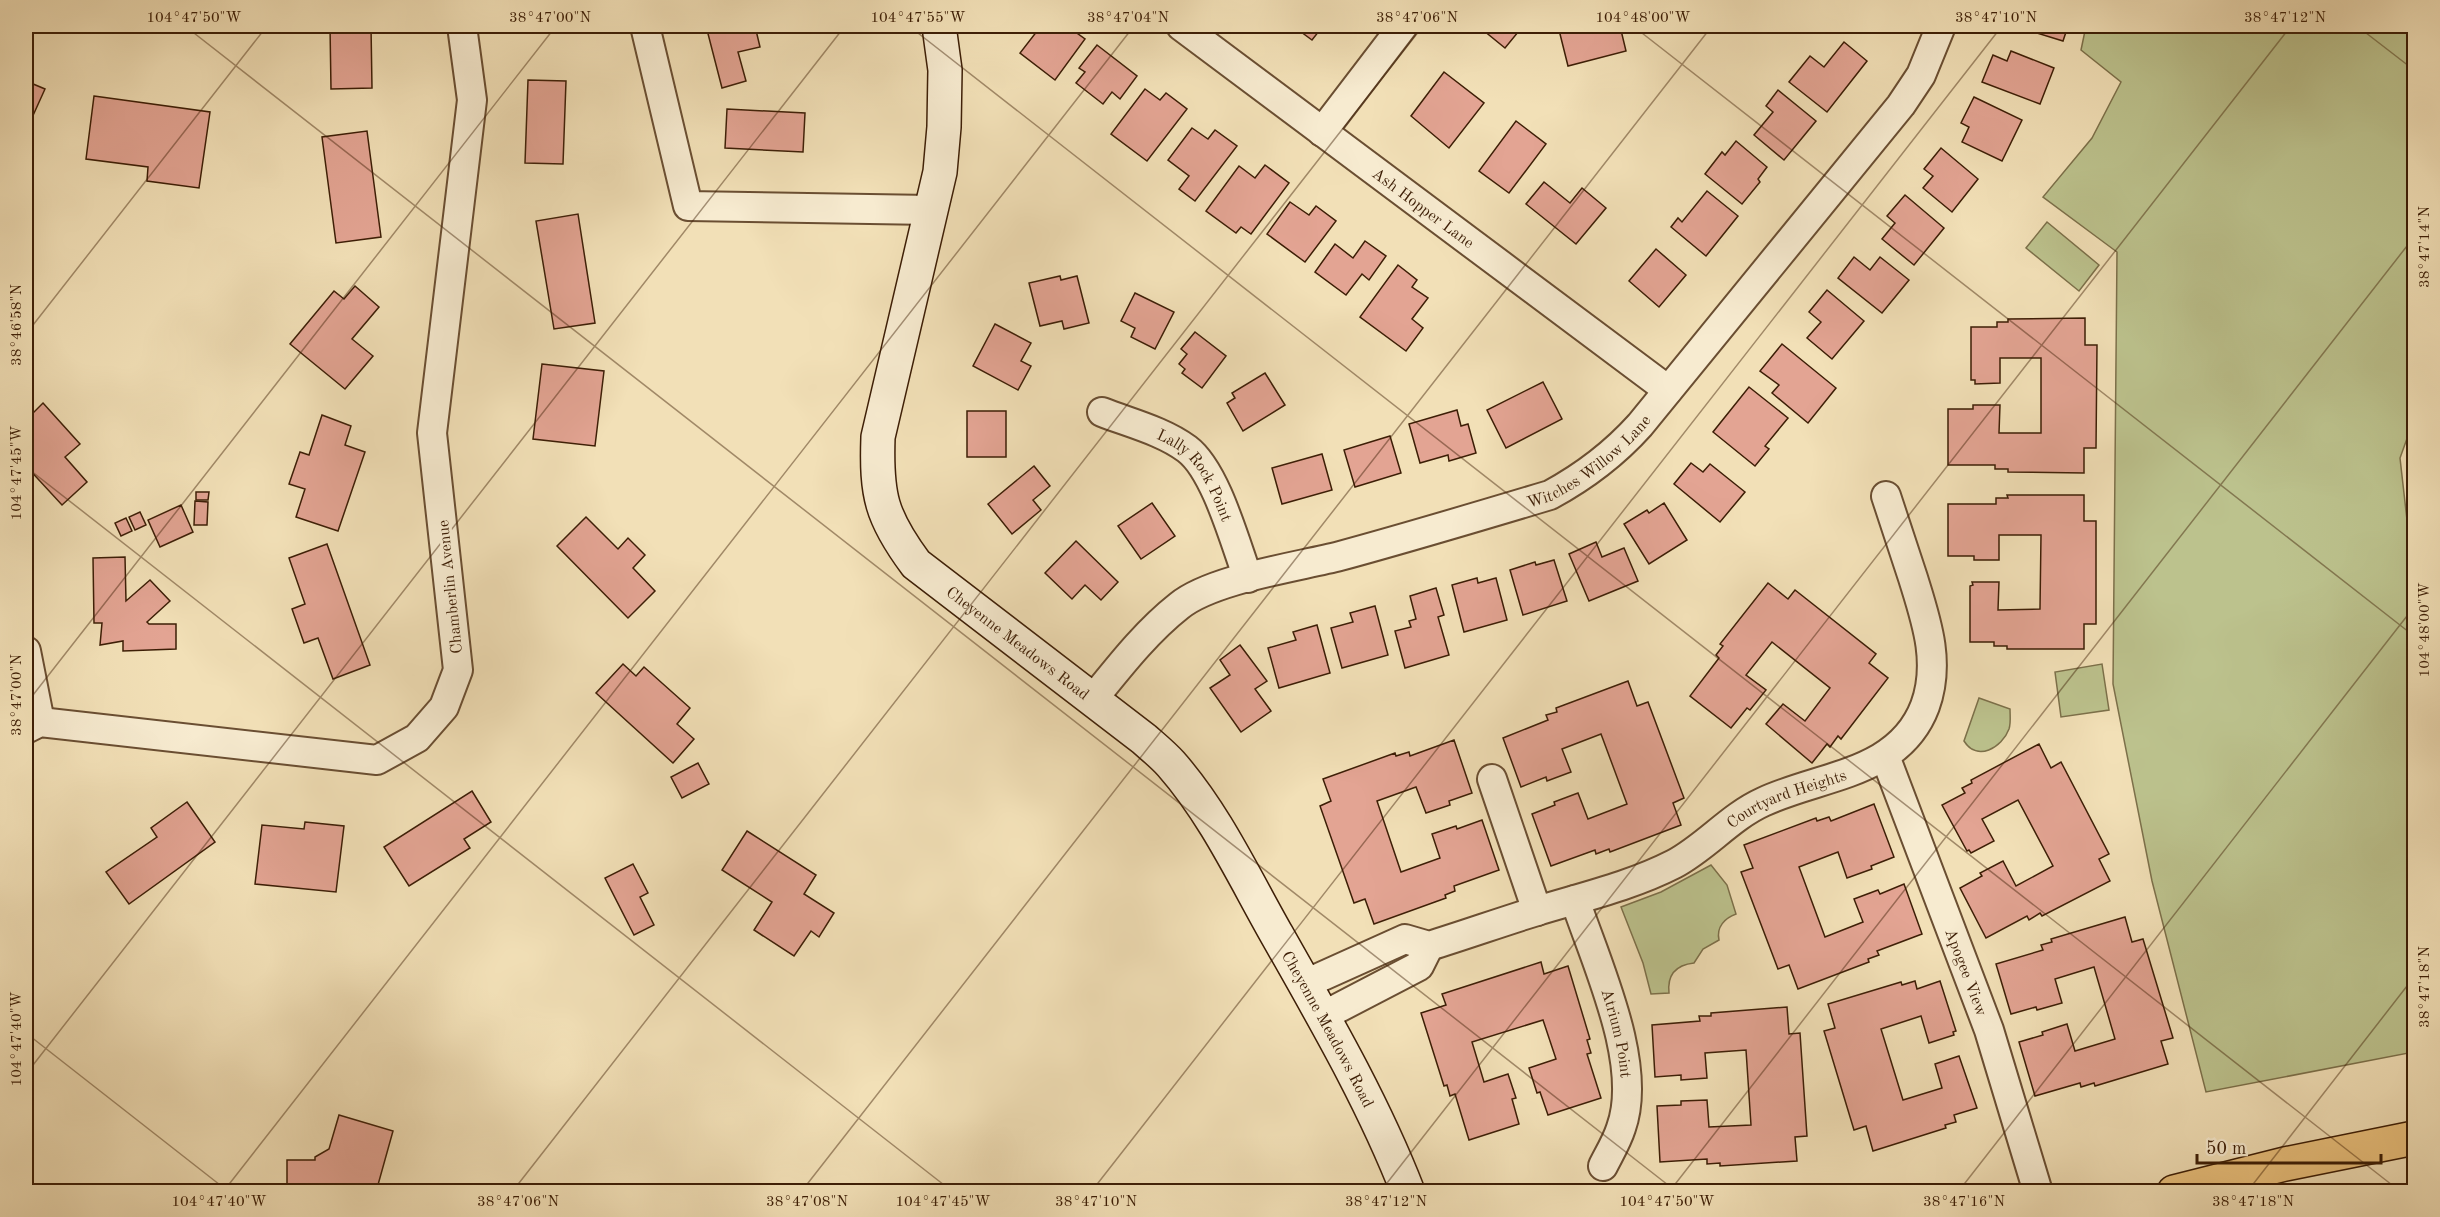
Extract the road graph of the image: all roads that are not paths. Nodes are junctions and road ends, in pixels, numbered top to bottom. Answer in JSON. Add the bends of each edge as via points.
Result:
{"nodes":[{"id":1,"x":462,"y":26,"type":"edge"},
{"id":2,"x":645,"y":26,"type":"edge"},
{"id":3,"x":939,"y":26,"type":"edge"},
{"id":4,"x":1181,"y":26,"type":"edge"},
{"id":5,"x":1403,"y":26,"type":"edge"},
{"id":6,"x":1941,"y":26,"type":"edge"},
{"id":7,"x":1322,"y":132,"type":"junction"},
{"id":8,"x":931,"y":210,"type":"junction"},
{"id":9,"x":1668,"y":390,"type":"junction"},
{"id":10,"x":1102,"y":412,"type":"dead end"},
{"id":11,"x":1886,"y":496,"type":"dead end"},
{"id":12,"x":1248,"y":578,"type":"junction"},
{"id":13,"x":26,"y":651,"type":"edge"},
{"id":14,"x":1093,"y":699,"type":"junction"},
{"id":15,"x":33,"y":726,"type":"edge"},
{"id":16,"x":1885,"y":756,"type":"junction"},
{"id":17,"x":1492,"y":780,"type":"dead end"},
{"id":18,"x":1575,"y":900,"type":"junction"},
{"id":19,"x":1537,"y":911,"type":"junction"},
{"id":20,"x":1429,"y":946,"type":"junction"},
{"id":21,"x":1305,"y":984,"type":"junction"},
{"id":22,"x":1323,"y":1016,"type":"junction"},
{"id":23,"x":2415,"y":1138,"type":"edge"},
{"id":24,"x":1603,"y":1166,"type":"dead end"},
{"id":25,"x":1408,"y":1191,"type":"edge"},
{"id":26,"x":2038,"y":1191,"type":"edge"},
{"id":27,"x":2174,"y":1191,"type":"edge"}],
"edges":[{"from":1,"to":15,"type":"street","name":"Chamberlin Avenue","via":[[472,100],[432,433],[458,670],[444,707],[417,738],[377,760]]},
{"from":2,"to":8,"type":"street","via":[[688,206]]},
{"from":3,"to":8,"type":"main road","name":"Cheyenne Meadows Road","via":[[945,70],[944,127],[940,172]]},
{"from":4,"to":7,"type":"street","name":"Ash Hopper Lane"},
{"from":5,"to":7,"type":"street"},
{"from":6,"to":9,"type":"street","name":"Witches Willow Lane","via":[[1921,75],[1901,105]]},
{"from":7,"to":9,"type":"street","name":"Ash Hopper Lane"},
{"from":8,"to":14,"type":"main road","name":"Cheyenne Meadows Road","via":[[878,437],[877,472],[883,508],[894,536],[916,564]]},
{"from":9,"to":12,"type":"street","name":"Witches Willow Lane","via":[[1620,447],[1578,480],[1550,495],[1340,556]]},
{"from":10,"to":12,"type":"street","name":"Lally Rock Point","via":[[1166,436],[1199,460],[1210,478]]},
{"from":11,"to":16,"type":"street","name":"Courtyard Heights","via":[[1926,619],[1933,667],[1924,709]]},
{"from":12,"to":14,"type":"street","name":"Witches Willow Lane","via":[[1180,604],[1127,656]]},
{"from":13,"to":15,"type":"street"},
{"from":14,"to":21,"type":"main road","name":"Cheyenne Meadows Road","via":[[1170,763],[1190,789],[1216,827]]},
{"from":16,"to":18,"type":"street","name":"Courtyard Heights","via":[[1864,768],[1767,800],[1746,810],[1676,863]]},
{"from":16,"to":26,"type":"street","name":"Apogee View","via":[[1989,1030]]},
{"from":17,"to":19,"type":"street"},
{"from":18,"to":19,"type":"street","name":"Courtyard Heights"},
{"from":18,"to":24,"type":"street","name":"Atrium Point","via":[[1618,1027],[1628,1084],[1622,1128]]},
{"from":19,"to":20,"type":"street","name":"Courtyard Heights"},
{"from":20,"to":21,"type":"street","name":"Courtyard Heights","via":[[1405,939]]},
{"from":20,"to":22,"type":"street","via":[[1419,966]]},
{"from":21,"to":22,"type":"main road","name":"Cheyenne Meadows Road"},
{"from":22,"to":25,"type":"main road","name":"Cheyenne Meadows Road","via":[[1390,1145]]},
{"from":23,"to":27,"type":"main road"}]}
